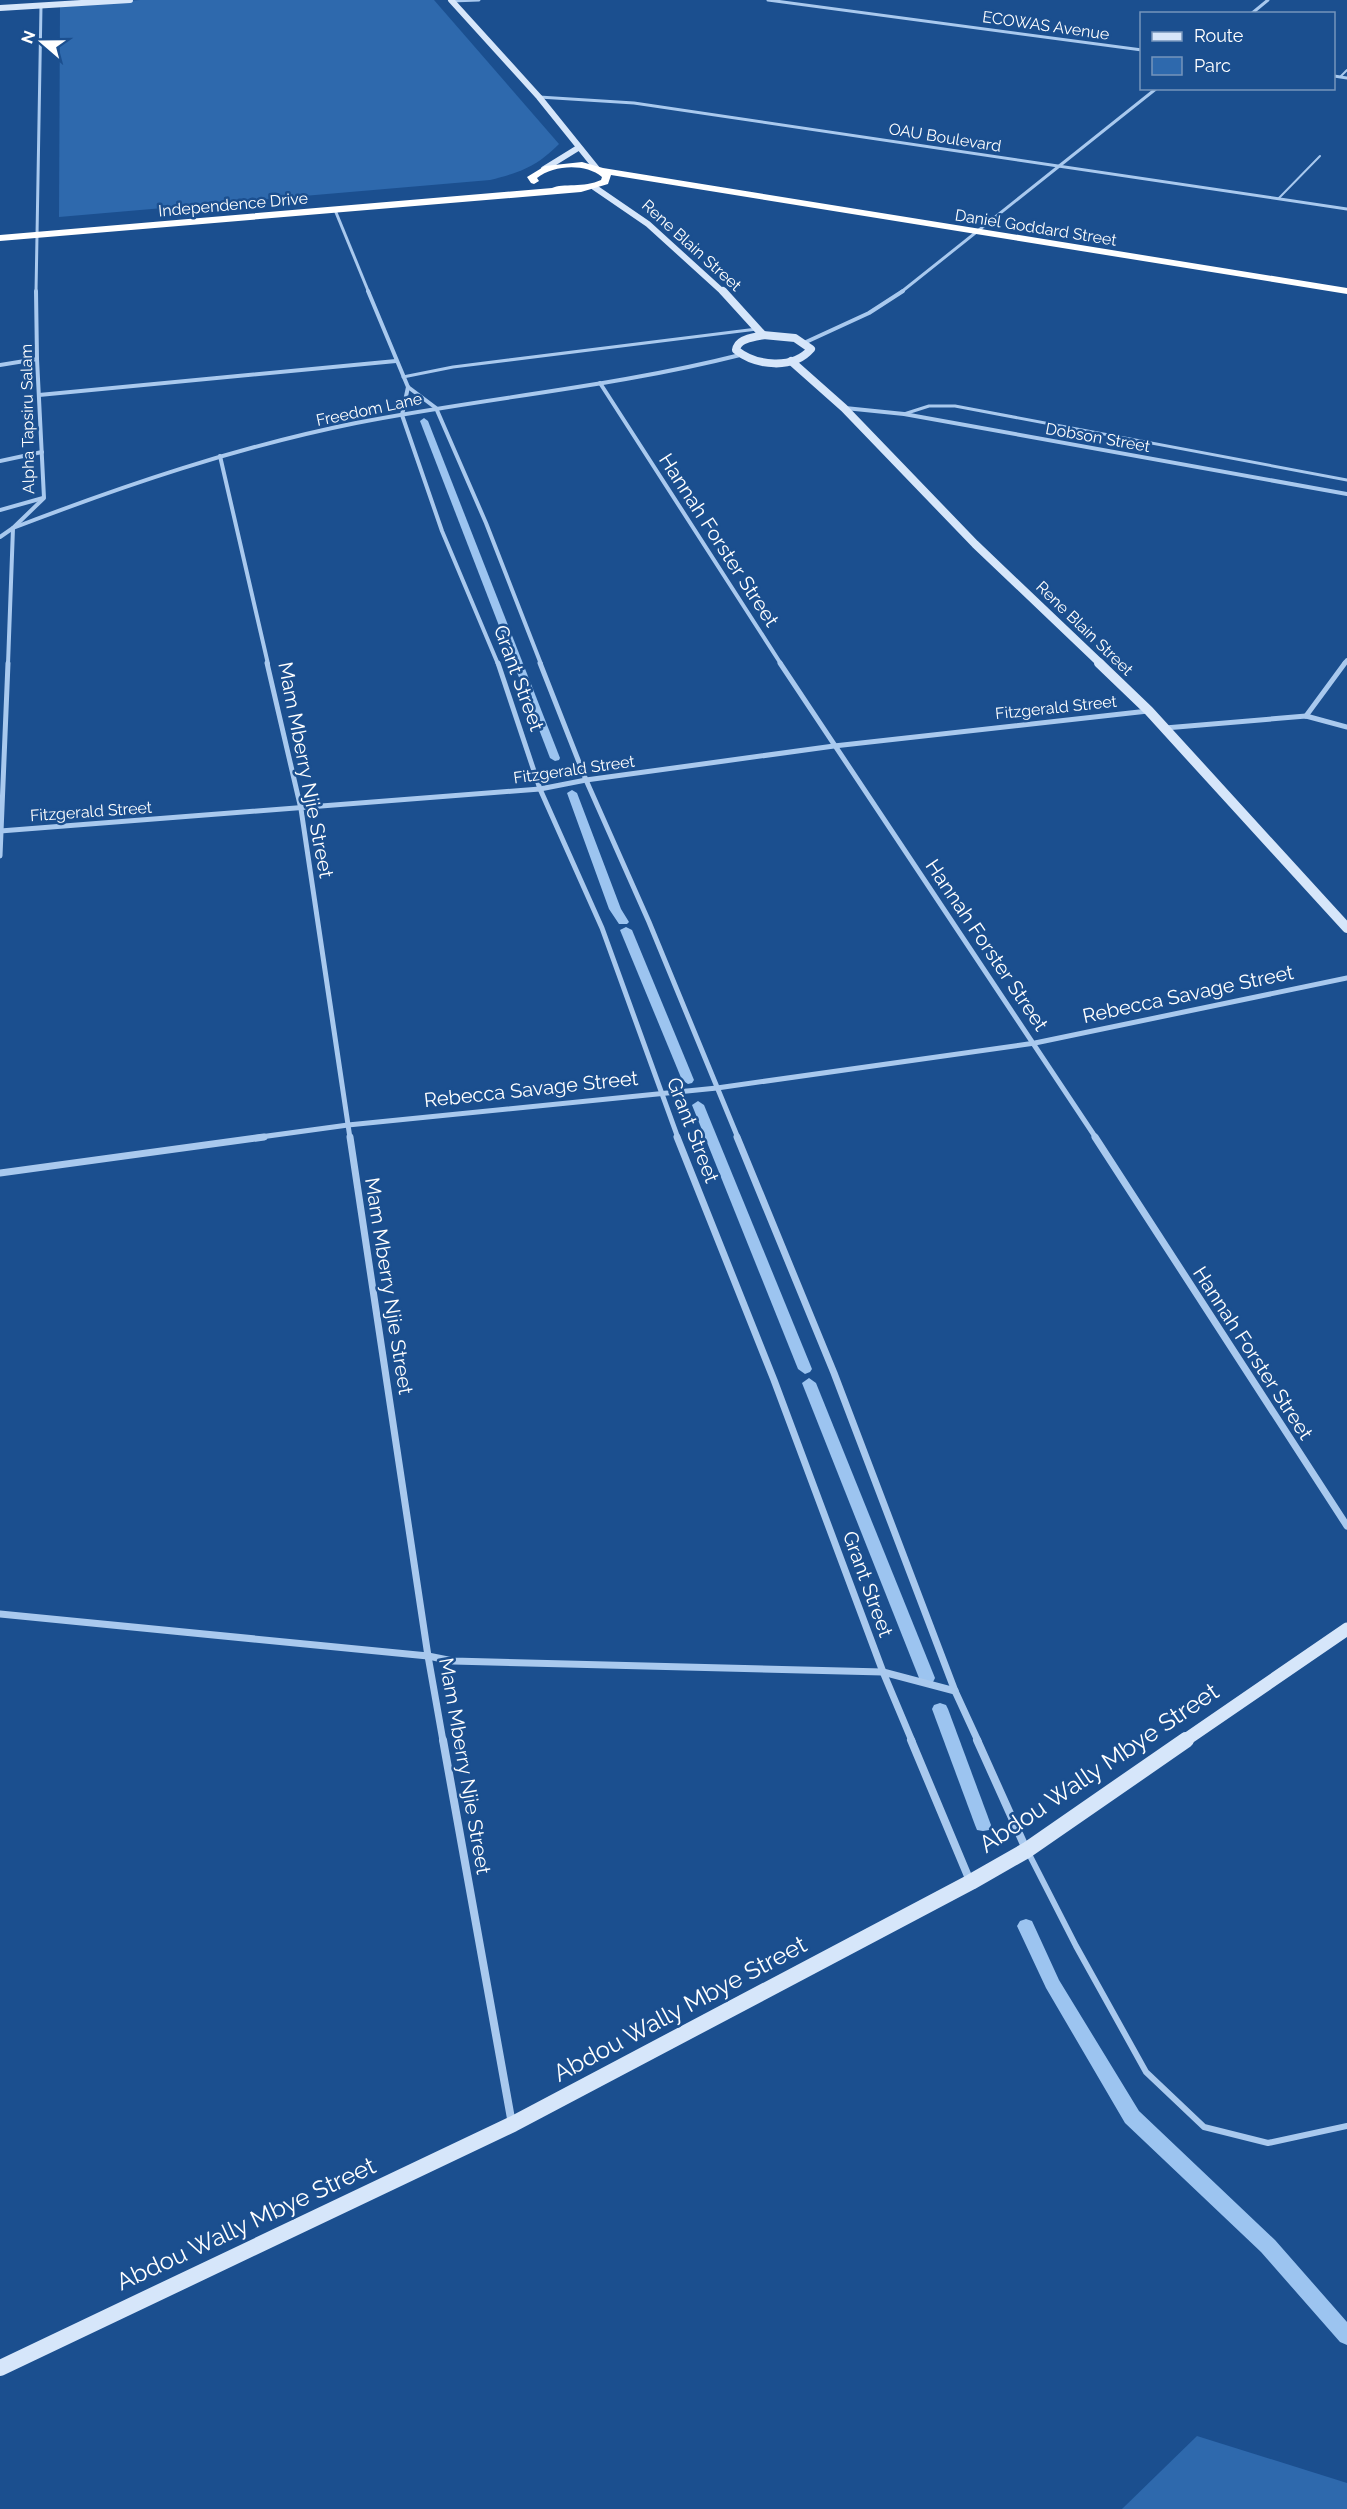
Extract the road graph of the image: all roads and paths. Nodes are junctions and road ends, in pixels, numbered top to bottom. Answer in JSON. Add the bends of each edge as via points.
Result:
{"nodes":[{"id":1,"x":130,"y":0,"type":"edge"},
{"id":2,"x":451,"y":0,"type":"edge"},
{"id":3,"x":479,"y":0,"type":"edge"},
{"id":4,"x":768,"y":0,"type":"edge"},
{"id":5,"x":1268,"y":0,"type":"edge"},
{"id":6,"x":776,"y":1,"type":"edge"},
{"id":7,"x":40,"y":6,"type":"junction"},
{"id":8,"x":0,"y":8,"type":"edge"},
{"id":9,"x":1253,"y":12,"type":"edge"},
{"id":10,"x":1140,"y":50,"type":"edge"},
{"id":11,"x":1347,"y":70,"type":"edge"},
{"id":12,"x":1335,"y":76,"type":"edge"},
{"id":13,"x":1340,"y":77,"type":"junction"},
{"id":14,"x":1347,"y":78,"type":"edge"},
{"id":15,"x":1154,"y":90,"type":"edge"},
{"id":16,"x":539,"y":97,"type":"junction"},
{"id":17,"x":578,"y":148,"type":"junction"},
{"id":18,"x":1320,"y":156,"type":"dead end"},
{"id":19,"x":1056,"y":167,"type":"junction"},
{"id":20,"x":544,"y":169,"type":"junction"},
{"id":21,"x":600,"y":170,"type":"junction"},
{"id":22,"x":534,"y":181,"type":"junction"},
{"id":23,"x":597,"y":185,"type":"junction"},
{"id":24,"x":612,"y":185,"type":"dead end"},
{"id":25,"x":624,"y":186,"type":"dead end"},
{"id":26,"x":566,"y":190,"type":"junction"},
{"id":27,"x":721,"y":191,"type":"junction"},
{"id":28,"x":1278,"y":199,"type":"junction"},
{"id":29,"x":469,"y":200,"type":"junction"},
{"id":30,"x":1347,"y":209,"type":"edge"},
{"id":31,"x":334,"y":210,"type":"junction"},
{"id":32,"x":975,"y":232,"type":"junction"},
{"id":33,"x":36,"y":235,"type":"junction"},
{"id":34,"x":0,"y":238,"type":"edge"},
{"id":35,"x":1347,"y":291,"type":"edge"},
{"id":36,"x":760,"y":332,"type":"junction"},
{"id":37,"x":806,"y":342,"type":"junction"},
{"id":38,"x":740,"y":355,"type":"junction"},
{"id":39,"x":37,"y":359,"type":"junction"},
{"id":40,"x":396,"y":361,"type":"junction"},
{"id":41,"x":791,"y":361,"type":"junction"},
{"id":42,"x":0,"y":364,"type":"edge"},
{"id":43,"x":403,"y":377,"type":"junction"},
{"id":44,"x":600,"y":383,"type":"junction"},
{"id":45,"x":408,"y":387,"type":"junction"},
{"id":46,"x":39,"y":394,"type":"junction"},
{"id":47,"x":436,"y":408,"type":"junction"},
{"id":48,"x":844,"y":408,"type":"junction"},
{"id":49,"x":904,"y":414,"type":"junction"},
{"id":50,"x":402,"y":415,"type":"junction"},
{"id":51,"x":42,"y":452,"type":"junction"},
{"id":52,"x":220,"y":456,"type":"junction"},
{"id":53,"x":0,"y":461,"type":"edge"},
{"id":54,"x":1347,"y":480,"type":"edge"},
{"id":55,"x":1347,"y":494,"type":"edge"},
{"id":56,"x":44,"y":498,"type":"junction"},
{"id":57,"x":0,"y":510,"type":"edge"},
{"id":58,"x":13,"y":528,"type":"junction"},
{"id":59,"x":0,"y":537,"type":"edge"},
{"id":60,"x":1347,"y":660,"type":"edge"},
{"id":61,"x":1149,"y":711,"type":"junction"},
{"id":62,"x":1306,"y":716,"type":"junction"},
{"id":63,"x":1165,"y":728,"type":"junction"},
{"id":64,"x":1347,"y":728,"type":"edge"},
{"id":65,"x":834,"y":746,"type":"junction"},
{"id":66,"x":586,"y":780,"type":"junction"},
{"id":67,"x":540,"y":789,"type":"junction"},
{"id":68,"x":301,"y":809,"type":"junction"},
{"id":69,"x":0,"y":831,"type":"edge"},
{"id":70,"x":0,"y":856,"type":"edge"},
{"id":71,"x":1347,"y":928,"type":"edge"},
{"id":72,"x":1347,"y":978,"type":"edge"},
{"id":73,"x":1035,"y":1043,"type":"junction"},
{"id":74,"x":717,"y":1088,"type":"junction"},
{"id":75,"x":660,"y":1093,"type":"junction"},
{"id":76,"x":348,"y":1125,"type":"junction"},
{"id":77,"x":0,"y":1173,"type":"edge"},
{"id":78,"x":1347,"y":1526,"type":"edge"},
{"id":79,"x":0,"y":1614,"type":"edge"},
{"id":80,"x":1347,"y":1629,"type":"edge"},
{"id":81,"x":428,"y":1656,"type":"junction"},
{"id":82,"x":883,"y":1672,"type":"junction"},
{"id":83,"x":955,"y":1690,"type":"junction"},
{"id":84,"x":1027,"y":1850,"type":"junction"},
{"id":85,"x":971,"y":1882,"type":"junction"},
{"id":86,"x":513,"y":2124,"type":"junction"},
{"id":87,"x":1347,"y":2126,"type":"edge"},
{"id":88,"x":0,"y":2368,"type":"edge"}],
"edges":[{"from":1,"to":7,"type":"street"},
{"from":2,"to":3,"type":"street"},
{"from":2,"to":16,"type":"street"},
{"from":4,"to":6,"type":"street","name":"ECOWAS Avenue"},
{"from":5,"to":9,"type":"street"},
{"from":6,"to":10,"type":"street","name":"ECOWAS Avenue"},
{"from":7,"to":8,"type":"street"},
{"from":7,"to":33,"type":"street","name":"Alpha Tapsiru Salam"},
{"from":11,"to":13,"type":"lane"},
{"from":12,"to":13,"type":"street"},
{"from":13,"to":14,"type":"street"},
{"from":15,"to":19,"type":"street"},
{"from":16,"to":17,"type":"street"},
{"from":16,"to":19,"type":"street","name":"OAU Boulevard","via":[[634,103]]},
{"from":17,"to":20,"type":"street"},
{"from":17,"to":21,"type":"street"},
{"from":18,"to":28,"type":"lane"},
{"from":19,"to":28,"type":"street","name":"OAU Boulevard"},
{"from":19,"to":32,"type":"street"},
{"from":20,"to":21,"type":"highway","name":"Daniel Goddard Street","via":[[577,165]]},
{"from":20,"to":22,"type":"highway","via":[[532,177]]},
{"from":21,"to":23,"type":"highway","via":[[607,179]]},
{"from":21,"to":27,"type":"highway","name":"Daniel Goddard Street"},
{"from":22,"to":26,"type":"highway"},
{"from":22,"to":29,"type":"highway"},
{"from":23,"to":24,"type":"highway"},
{"from":23,"to":26,"type":"highway"},
{"from":23,"to":36,"type":"street","name":"Rene Blain Street","via":[[658,232]]},
{"from":25,"to":27,"type":"highway","name":"Daniel Goddard Street"},
{"from":26,"to":29,"type":"highway"},
{"from":27,"to":32,"type":"highway","name":"Daniel Goddard Street"},
{"from":28,"to":30,"type":"street","name":"OAU Boulevard"},
{"from":29,"to":31,"type":"highway","name":"Independence Drive"},
{"from":31,"to":33,"type":"highway","name":"Independence Drive"},
{"from":31,"to":40,"type":"street","name":"Grant Street"},
{"from":32,"to":35,"type":"highway","name":"Daniel Goddard Street"},
{"from":32,"to":37,"type":"street","via":[[912,285],[868,313]]},
{"from":33,"to":34,"type":"highway","name":"Independence Drive"},
{"from":33,"to":39,"type":"street","name":"Alpha Tapsiru Salam"},
{"from":36,"to":37,"type":"street"},
{"from":36,"to":38,"type":"street","via":[[737,345]]},
{"from":36,"to":43,"type":"lane","via":[[453,367]]},
{"from":37,"to":41,"type":"street","via":[[811,349],[808,354]]},
{"from":38,"to":41,"type":"street","via":[[757,361]]},
{"from":38,"to":44,"type":"street","name":"Freedom Lane","via":[[676,372]]},
{"from":39,"to":42,"type":"street"},
{"from":39,"to":46,"type":"street","name":"Alpha Tapsiru Salam"},
{"from":40,"to":43,"type":"street","name":"Grant Street"},
{"from":40,"to":46,"type":"street"},
{"from":41,"to":48,"type":"street","name":"Rene Blain Street"},
{"from":43,"to":45,"type":"street","name":"Grant Street"},
{"from":44,"to":47,"type":"street","name":"Freedom Lane"},
{"from":44,"to":65,"type":"street","name":"Hannah Forster Street"},
{"from":45,"to":47,"type":"street","name":"Grant Street"},
{"from":45,"to":50,"type":"street"},
{"from":46,"to":51,"type":"street","name":"Alpha Tapsiru Salam"},
{"from":47,"to":50,"type":"street","name":"Freedom Lane"},
{"from":47,"to":66,"type":"street","name":"Grant Street","via":[[486,523]]},
{"from":48,"to":49,"type":"street","name":"Dobson Street"},
{"from":48,"to":61,"type":"street","name":"Rene Blain Street","via":[[975,544]]},
{"from":49,"to":54,"type":"lane","via":[[928,405],[955,406]]},
{"from":49,"to":55,"type":"street","name":"Dobson Street"},
{"from":50,"to":52,"type":"street","name":"Freedom Lane"},
{"from":50,"to":67,"type":"street","name":"Grant Street","via":[[442,531],[497,660]]},
{"from":51,"to":53,"type":"street"},
{"from":51,"to":56,"type":"street","name":"Alpha Tapsiru Salam"},
{"from":52,"to":58,"type":"street","name":"Freedom Lane","via":[[105,492]]},
{"from":52,"to":68,"type":"street","name":"Mam Mberry Njie Street"},
{"from":56,"to":57,"type":"street"},
{"from":56,"to":58,"type":"street","name":"Alpha Tapsiru Salam"},
{"from":58,"to":59,"type":"street"},
{"from":58,"to":69,"type":"street"},
{"from":60,"to":62,"type":"street"},
{"from":61,"to":63,"type":"street","name":"Rene Blain Street"},
{"from":61,"to":65,"type":"street","name":"Fitzgerald Street"},
{"from":62,"to":63,"type":"street"},
{"from":62,"to":64,"type":"street"},
{"from":63,"to":71,"type":"street","name":"Rene Blain Street"},
{"from":65,"to":66,"type":"street","name":"Fitzgerald Street"},
{"from":65,"to":73,"type":"street","name":"Hannah Forster Street"},
{"from":66,"to":67,"type":"street","name":"Fitzgerald Street"},
{"from":66,"to":74,"type":"street","name":"Grant Street"},
{"from":67,"to":68,"type":"street","name":"Fitzgerald Street"},
{"from":67,"to":75,"type":"street","name":"Grant Street","via":[[602,928]]},
{"from":68,"to":69,"type":"street","name":"Fitzgerald Street"},
{"from":68,"to":76,"type":"street","name":"Mam Mberry Njie Street"},
{"from":69,"to":70,"type":"street"},
{"from":72,"to":73,"type":"street","name":"Rebecca Savage Street"},
{"from":73,"to":74,"type":"street","name":"Rebecca Savage Street"},
{"from":73,"to":78,"type":"street","name":"Hannah Forster Street"},
{"from":74,"to":75,"type":"street","name":"Rebecca Savage Street"},
{"from":74,"to":83,"type":"street","name":"Grant Street","via":[[834,1373]]},
{"from":75,"to":76,"type":"street","name":"Rebecca Savage Street"},
{"from":75,"to":82,"type":"street","name":"Grant Street","via":[[774,1380]]},
{"from":76,"to":77,"type":"street","name":"Rebecca Savage Street"},
{"from":76,"to":81,"type":"street","name":"Mam Mberry Njie Street"},
{"from":79,"to":81,"type":"street"},
{"from":80,"to":84,"type":"street","name":"Abdou Wally Mbye Street"},
{"from":81,"to":82,"type":"street","via":[[453,1661]]},
{"from":81,"to":86,"type":"street","name":"Mam Mberry Njie Street"},
{"from":82,"to":83,"type":"street"},
{"from":82,"to":85,"type":"street","name":"Grant Street"},
{"from":83,"to":84,"type":"street","name":"Grant Street"},
{"from":84,"to":85,"type":"street","name":"Abdou Wally Mbye Street"},
{"from":84,"to":87,"type":"lane","via":[[1146,2072],[1204,2127],[1268,2143]]},
{"from":85,"to":86,"type":"street","name":"Abdou Wally Mbye Street"},
{"from":86,"to":88,"type":"street","name":"Abdou Wally Mbye Street"}]}
